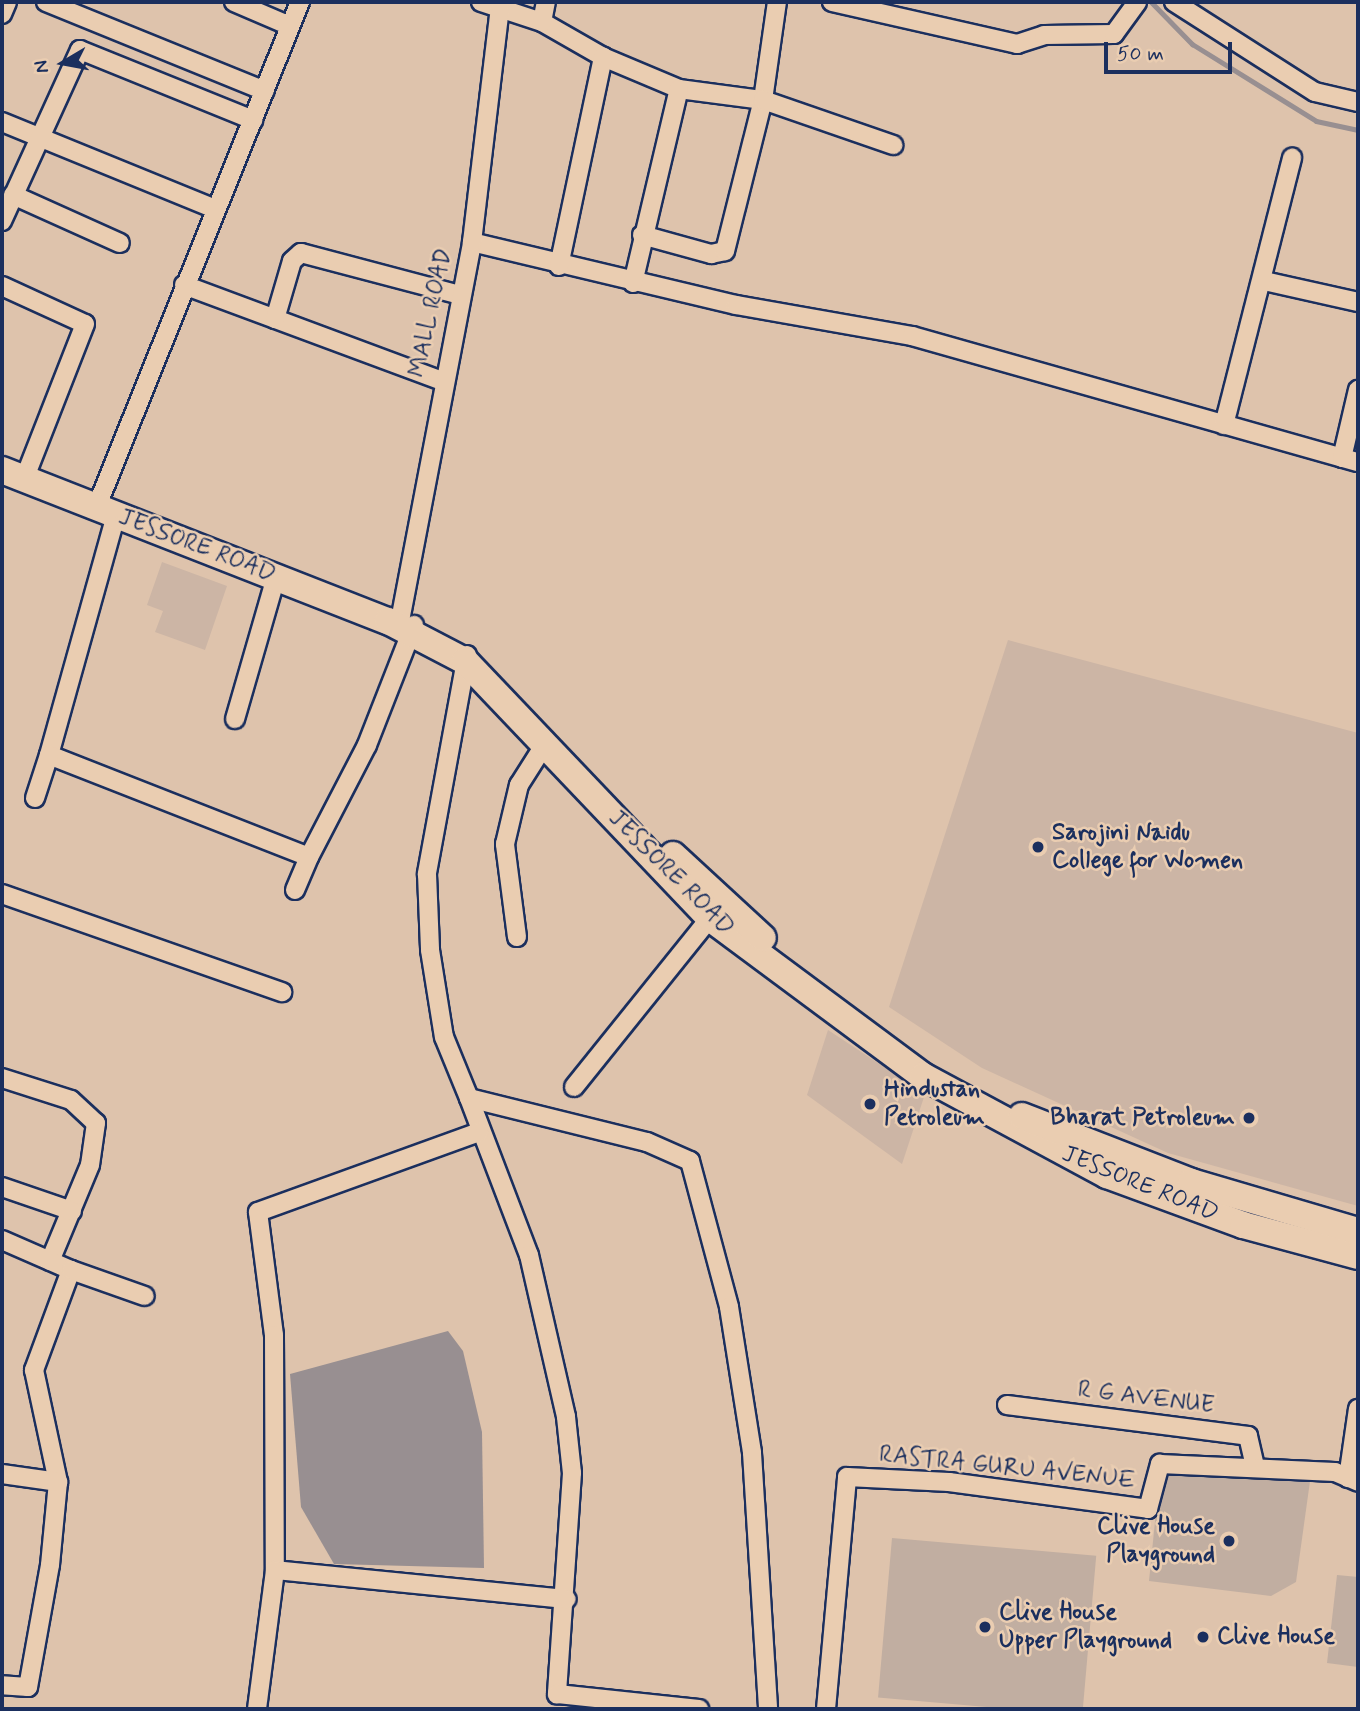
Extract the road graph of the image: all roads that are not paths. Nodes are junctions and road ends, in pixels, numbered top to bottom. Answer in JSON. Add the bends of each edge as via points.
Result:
{"nodes":[{"id":1,"x":7,"y":2,"type":"edge"},
{"id":2,"x":46,"y":2,"type":"edge"},
{"id":3,"x":234,"y":2,"type":"edge"},
{"id":4,"x":300,"y":2,"type":"edge"},
{"id":5,"x":481,"y":2,"type":"edge"},
{"id":6,"x":546,"y":2,"type":"edge"},
{"id":7,"x":776,"y":2,"type":"edge"},
{"id":8,"x":832,"y":2,"type":"edge"},
{"id":9,"x":1174,"y":2,"type":"edge"},
{"id":10,"x":76,"y":7,"type":"edge"},
{"id":11,"x":500,"y":8,"type":"junction"},
{"id":12,"x":1132,"y":9,"type":"edge"},
{"id":13,"x":2,"y":15,"type":"edge"},
{"id":14,"x":542,"y":22,"type":"junction"},
{"id":15,"x":290,"y":26,"type":"junction"},
{"id":16,"x":603,"y":57,"type":"junction"},
{"id":17,"x":679,"y":89,"type":"junction"},
{"id":18,"x":265,"y":91,"type":"junction"},
{"id":19,"x":763,"y":100,"type":"junction"},
{"id":20,"x":1358,"y":102,"type":"edge"},
{"id":21,"x":253,"y":120,"type":"junction"},
{"id":22,"x":2,"y":122,"type":"edge"},
{"id":23,"x":43,"y":139,"type":"junction"},
{"id":24,"x":893,"y":145,"type":"dead end"},
{"id":25,"x":1292,"y":158,"type":"dead end"},
{"id":26,"x":13,"y":195,"type":"junction"},
{"id":27,"x":215,"y":209,"type":"junction"},
{"id":28,"x":2,"y":221,"type":"edge"},
{"id":29,"x":642,"y":235,"type":"junction"},
{"id":30,"x":472,"y":242,"type":"junction"},
{"id":31,"x":120,"y":243,"type":"dead end"},
{"id":32,"x":559,"y":265,"type":"junction"},
{"id":33,"x":1264,"y":281,"type":"junction"},
{"id":34,"x":633,"y":283,"type":"junction"},
{"id":35,"x":184,"y":285,"type":"junction"},
{"id":36,"x":2,"y":286,"type":"edge"},
{"id":37,"x":460,"y":295,"type":"junction"},
{"id":38,"x":1358,"y":302,"type":"edge"},
{"id":39,"x":275,"y":319,"type":"junction"},
{"id":40,"x":440,"y":380,"type":"junction"},
{"id":41,"x":1358,"y":390,"type":"edge"},
{"id":42,"x":1224,"y":425,"type":"junction"},
{"id":43,"x":2,"y":456,"type":"edge"},
{"id":44,"x":1350,"y":460,"type":"edge"},
{"id":45,"x":29,"y":467,"type":"junction"},
{"id":46,"x":2,"y":470,"type":"edge"},
{"id":47,"x":109,"y":505,"type":"junction"},
{"id":48,"x":276,"y":577,"type":"junction"},
{"id":49,"x":407,"y":623,"type":"junction"},
{"id":50,"x":467,"y":656,"type":"junction"},
{"id":51,"x":235,"y":719,"type":"dead end"},
{"id":52,"x":545,"y":744,"type":"junction"},
{"id":53,"x":49,"y":755,"type":"junction"},
{"id":54,"x":35,"y":798,"type":"dead end"},
{"id":55,"x":309,"y":857,"type":"junction"},
{"id":56,"x":295,"y":890,"type":"dead end"},
{"id":57,"x":2,"y":894,"type":"edge"},
{"id":58,"x":710,"y":918,"type":"junction"},
{"id":59,"x":517,"y":937,"type":"dead end"},
{"id":60,"x":282,"y":992,"type":"dead end"},
{"id":61,"x":2,"y":1078,"type":"edge"},
{"id":62,"x":574,"y":1087,"type":"dead end"},
{"id":63,"x":469,"y":1098,"type":"junction"},
{"id":64,"x":984,"y":1104,"type":"junction"},
{"id":65,"x":479,"y":1132,"type":"junction"},
{"id":66,"x":1037,"y":1132,"type":"junction"},
{"id":67,"x":2,"y":1187,"type":"edge"},
{"id":68,"x":72,"y":1210,"type":"junction"},
{"id":69,"x":1358,"y":1231,"type":"edge"},
{"id":70,"x":2,"y":1240,"type":"edge"},
{"id":71,"x":1358,"y":1241,"type":"edge"},
{"id":72,"x":1358,"y":1256,"type":"edge"},
{"id":73,"x":50,"y":1261,"type":"junction"},
{"id":74,"x":71,"y":1270,"type":"junction"},
{"id":75,"x":145,"y":1296,"type":"dead end"},
{"id":76,"x":1007,"y":1405,"type":"dead end"},
{"id":77,"x":1358,"y":1409,"type":"edge"},
{"id":78,"x":1354,"y":1459,"type":"edge"},
{"id":79,"x":1255,"y":1466,"type":"junction"},
{"id":80,"x":2,"y":1474,"type":"edge"},
{"id":81,"x":1353,"y":1480,"type":"edge"},
{"id":82,"x":58,"y":1482,"type":"junction"},
{"id":83,"x":275,"y":1570,"type":"junction"},
{"id":84,"x":566,"y":1599,"type":"junction"},
{"id":85,"x":2,"y":1685,"type":"edge"},
{"id":86,"x":257,"y":1709,"type":"edge"},
{"id":87,"x":699,"y":1709,"type":"edge"},
{"id":88,"x":768,"y":1709,"type":"edge"},
{"id":89,"x":825,"y":1709,"type":"edge"}],
"edges":[{"from":1,"to":13,"type":"street"},
{"from":2,"to":10,"type":"street"},
{"from":3,"to":15,"type":"street"},
{"from":4,"to":15,"type":"street"},
{"from":5,"to":11,"type":"street"},
{"from":6,"to":14,"type":"street"},
{"from":7,"to":19,"type":"street"},
{"from":8,"to":12,"type":"street","via":[[1017,44],[1044,35],[1106,36]]},
{"from":9,"to":20,"type":"street","via":[[1315,92]]},
{"from":10,"to":18,"type":"street"},
{"from":11,"to":14,"type":"street"},
{"from":11,"to":30,"type":"street","name":"MALL ROAD"},
{"from":14,"to":16,"type":"street"},
{"from":15,"to":18,"type":"street"},
{"from":16,"to":17,"type":"street"},
{"from":16,"to":32,"type":"street"},
{"from":17,"to":19,"type":"street"},
{"from":17,"to":29,"type":"street"},
{"from":18,"to":21,"type":"street"},
{"from":19,"to":24,"type":"street"},
{"from":19,"to":29,"type":"street","via":[[725,251],[711,254]]},
{"from":21,"to":23,"type":"street","via":[[80,50]]},
{"from":21,"to":27,"type":"street"},
{"from":22,"to":23,"type":"street"},
{"from":23,"to":26,"type":"street"},
{"from":23,"to":27,"type":"street"},
{"from":25,"to":33,"type":"street"},
{"from":26,"to":28,"type":"street"},
{"from":26,"to":31,"type":"street"},
{"from":27,"to":35,"type":"street"},
{"from":29,"to":34,"type":"street"},
{"from":30,"to":32,"type":"street"},
{"from":30,"to":37,"type":"street","name":"MALL ROAD"},
{"from":32,"to":34,"type":"street"},
{"from":33,"to":38,"type":"street"},
{"from":33,"to":42,"type":"street"},
{"from":34,"to":42,"type":"street","via":[[912,336]]},
{"from":35,"to":39,"type":"street"},
{"from":35,"to":47,"type":"street"},
{"from":36,"to":45,"type":"street","via":[[85,324]]},
{"from":37,"to":39,"type":"street","via":[[301,253],[292,261]]},
{"from":37,"to":40,"type":"street","name":"MALL ROAD"},
{"from":39,"to":40,"type":"street"},
{"from":40,"to":49,"type":"street","name":"MALL ROAD"},
{"from":41,"to":44,"type":"street"},
{"from":42,"to":44,"type":"street"},
{"from":43,"to":45,"type":"main road","name":"JESSORE ROAD"},
{"from":45,"to":47,"type":"main road","name":"JESSORE ROAD"},
{"from":46,"to":47,"type":"main road","name":"JESSORE ROAD"},
{"from":47,"to":48,"type":"main road","name":"JESSORE ROAD"},
{"from":47,"to":49,"type":"main road","name":"JESSORE ROAD"},
{"from":47,"to":53,"type":"street"},
{"from":48,"to":49,"type":"main road","name":"JESSORE ROAD"},
{"from":48,"to":51,"type":"street"},
{"from":49,"to":50,"type":"main road","name":"JESSORE ROAD"},
{"from":49,"to":55,"type":"street","name":"MALL ROAD","via":[[366,746]]},
{"from":50,"to":52,"type":"main road","name":"JESSORE ROAD"},
{"from":50,"to":63,"type":"street","via":[[427,874],[437,998]]},
{"from":50,"to":64,"type":"main road","name":"JESSORE ROAD","via":[[768,942]]},
{"from":52,"to":58,"type":"main road","name":"JESSORE ROAD"},
{"from":52,"to":59,"type":"street","via":[[519,785],[505,844]]},
{"from":53,"to":54,"type":"street"},
{"from":53,"to":55,"type":"street"},
{"from":55,"to":56,"type":"street","name":"MALL ROAD"},
{"from":57,"to":60,"type":"street"},
{"from":58,"to":62,"type":"street"},
{"from":58,"to":64,"type":"main road","name":"JESSORE ROAD","via":[[923,1076]]},
{"from":61,"to":68,"type":"street","via":[[71,1100],[96,1122],[97,1143]]},
{"from":63,"to":65,"type":"street"},
{"from":63,"to":88,"type":"street","via":[[647,1142],[690,1161],[729,1307],[752,1453]]},
{"from":64,"to":66,"type":"main road","name":"JESSORE ROAD"},
{"from":65,"to":83,"type":"street","via":[[258,1212],[274,1335]]},
{"from":65,"to":84,"type":"street","via":[[529,1255],[560,1376],[572,1474]]},
{"from":66,"to":69,"type":"main road","name":"JESSORE ROAD"},
{"from":66,"to":71,"type":"main road","via":[[1178,1189]]},
{"from":66,"to":72,"type":"main road","name":"JESSORE ROAD","via":[[1144,1190]]},
{"from":67,"to":68,"type":"street"},
{"from":68,"to":73,"type":"street"},
{"from":70,"to":73,"type":"street"},
{"from":73,"to":74,"type":"street"},
{"from":74,"to":75,"type":"street"},
{"from":74,"to":82,"type":"street","via":[[34,1370]]},
{"from":76,"to":79,"type":"street","name":"R G AVENUE","via":[[1248,1436]]},
{"from":77,"to":78,"type":"street"},
{"from":78,"to":81,"type":"street"},
{"from":79,"to":81,"type":"street","name":"RASTRA GURU AVENUE"},
{"from":79,"to":89,"type":"street","name":"RASTRA GURU AVENUE","via":[[1160,1464],[1148,1508],[949,1482],[847,1477]]},
{"from":80,"to":82,"type":"street"},
{"from":82,"to":85,"type":"street","via":[[27,1687]]},
{"from":83,"to":84,"type":"street"},
{"from":83,"to":86,"type":"street"},
{"from":84,"to":87,"type":"street","via":[[557,1694]]}]}
